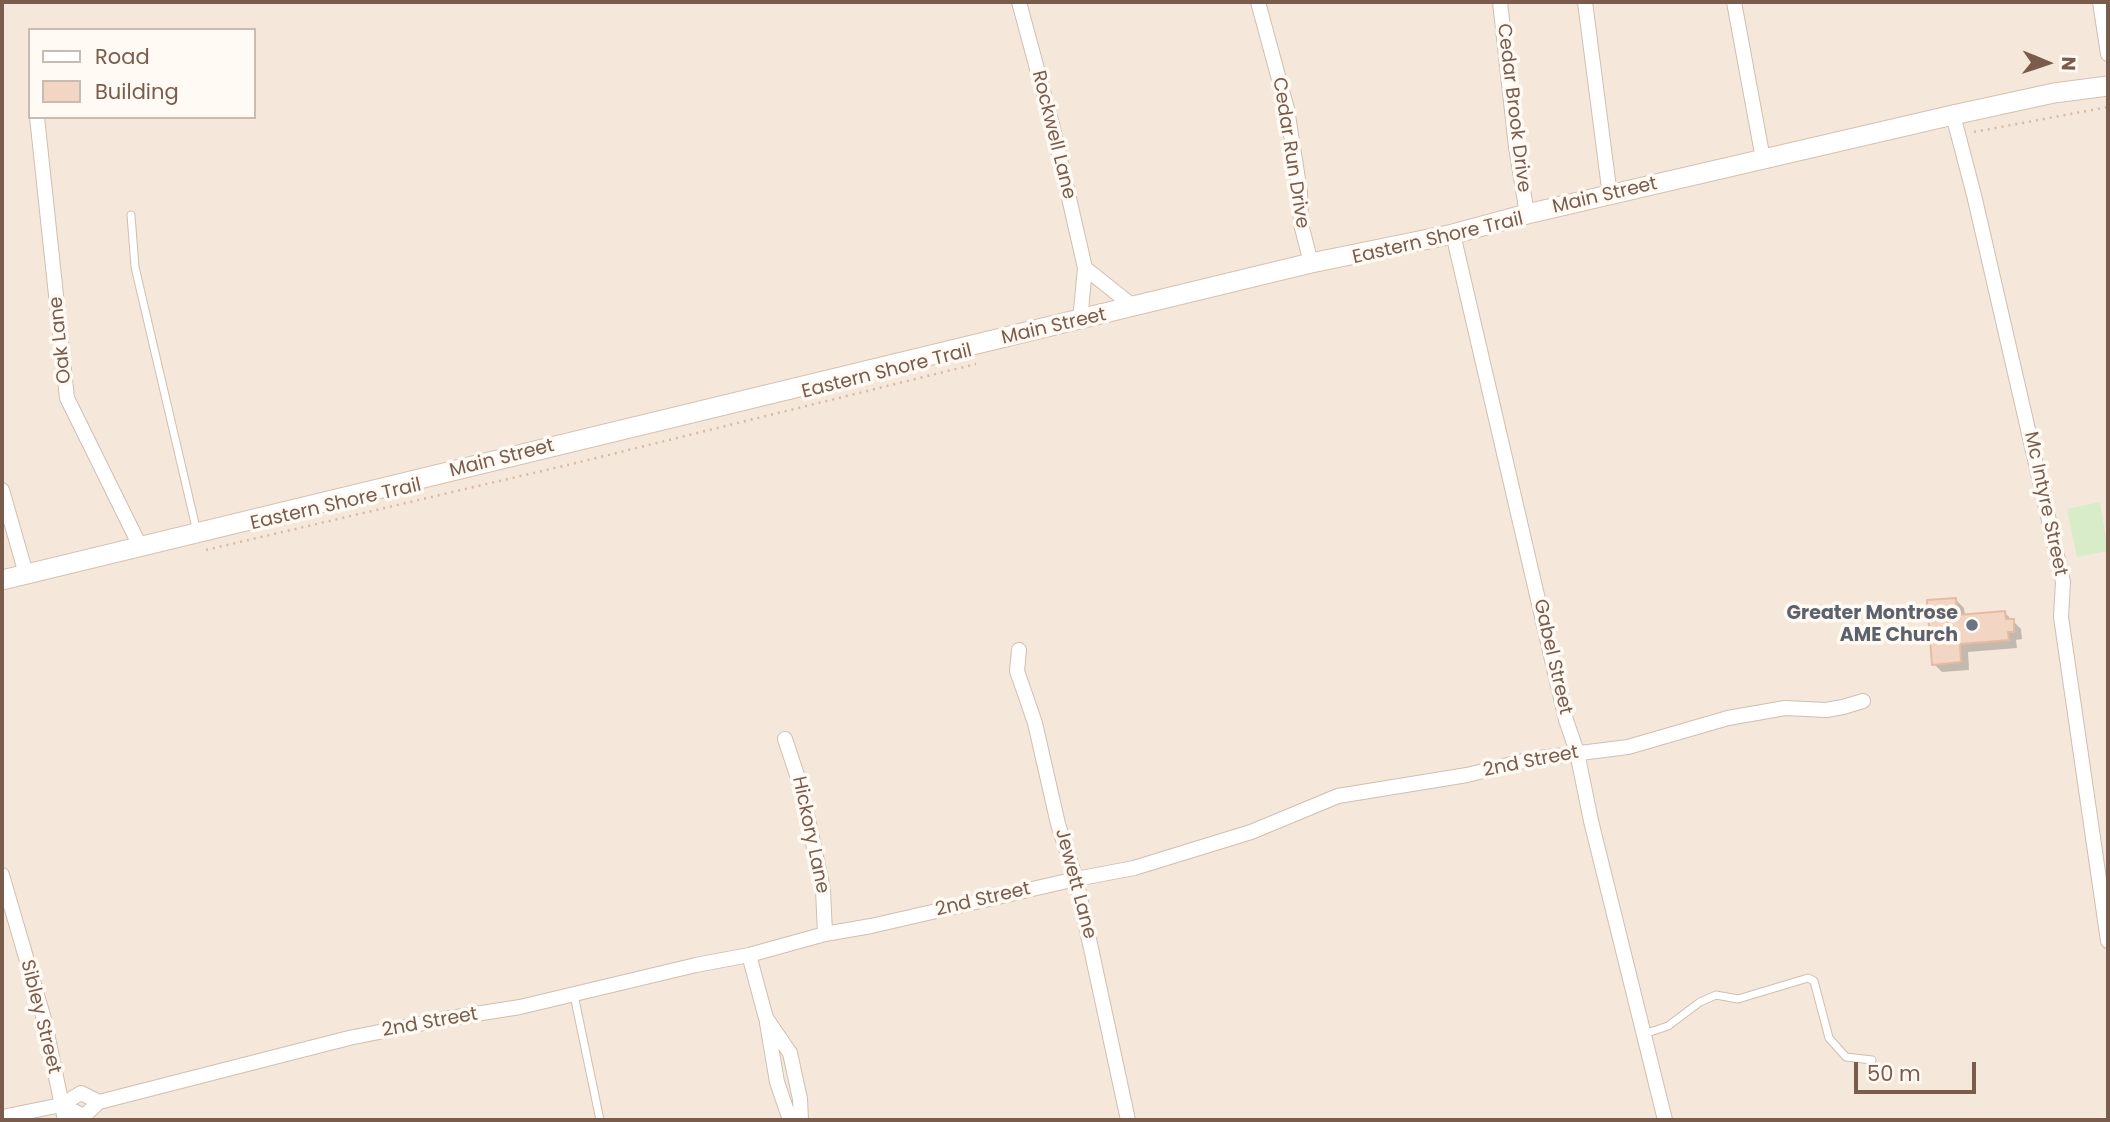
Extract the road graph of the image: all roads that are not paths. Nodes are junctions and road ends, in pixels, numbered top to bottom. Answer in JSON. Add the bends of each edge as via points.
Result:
{"nodes":[{"id":1,"x":1019,"y":2,"type":"edge"},
{"id":2,"x":1258,"y":2,"type":"edge"},
{"id":3,"x":1500,"y":2,"type":"edge"},
{"id":4,"x":1585,"y":2,"type":"edge"},
{"id":5,"x":1734,"y":2,"type":"edge"},
{"id":6,"x":2100,"y":2,"type":"edge"},
{"id":7,"x":2108,"y":54,"type":"edge"},
{"id":8,"x":2108,"y":86,"type":"edge"},
{"id":9,"x":1953,"y":115,"type":"junction"},
{"id":10,"x":37,"y":119,"type":"edge"},
{"id":11,"x":1763,"y":159,"type":"junction"},
{"id":12,"x":1610,"y":196,"type":"junction"},
{"id":13,"x":1527,"y":214,"type":"junction"},
{"id":14,"x":131,"y":215,"type":"dead end"},
{"id":15,"x":1453,"y":234,"type":"junction"},
{"id":16,"x":1311,"y":263,"type":"junction"},
{"id":17,"x":1085,"y":268,"type":"junction"},
{"id":18,"x":1134,"y":307,"type":"junction"},
{"id":19,"x":1080,"y":321,"type":"junction"},
{"id":20,"x":2,"y":490,"type":"edge"},
{"id":21,"x":197,"y":532,"type":"junction"},
{"id":22,"x":140,"y":546,"type":"junction"},
{"id":23,"x":26,"y":575,"type":"junction"},
{"id":24,"x":2,"y":580,"type":"edge"},
{"id":25,"x":1020,"y":650,"type":"dead end"},
{"id":26,"x":1863,"y":701,"type":"dead end"},
{"id":27,"x":785,"y":739,"type":"dead end"},
{"id":28,"x":1577,"y":752,"type":"junction"},
{"id":29,"x":2,"y":875,"type":"edge"},
{"id":30,"x":1076,"y":879,"type":"junction"},
{"id":31,"x":825,"y":934,"type":"junction"},
{"id":32,"x":2108,"y":941,"type":"edge"},
{"id":33,"x":749,"y":955,"type":"junction"},
{"id":34,"x":574,"y":995,"type":"junction"},
{"id":35,"x":766,"y":1018,"type":"junction"},
{"id":36,"x":1644,"y":1034,"type":"junction"},
{"id":37,"x":1872,"y":1060,"type":"dead end"},
{"id":38,"x":61,"y":1105,"type":"junction"},
{"id":39,"x":2,"y":1117,"type":"edge"},
{"id":40,"x":65,"y":1120,"type":"edge"},
{"id":41,"x":600,"y":1120,"type":"edge"},
{"id":42,"x":790,"y":1120,"type":"edge"},
{"id":43,"x":801,"y":1120,"type":"edge"},
{"id":44,"x":1128,"y":1120,"type":"edge"},
{"id":45,"x":1665,"y":1120,"type":"edge"}],
"edges":[{"from":1,"to":17,"type":"street","name":"Rockwell Lane"},
{"from":2,"to":16,"type":"street","name":"Cedar Run Drive","via":[[1287,109],[1301,224]]},
{"from":3,"to":13,"type":"street","name":"Cedar Brook Drive"},
{"from":4,"to":12,"type":"street"},
{"from":5,"to":11,"type":"street"},
{"from":6,"to":7,"type":"street"},
{"from":8,"to":9,"type":"main road","name":"Main Street"},
{"from":9,"to":11,"type":"main road","name":"Main Street"},
{"from":9,"to":32,"type":"street","name":"Mc Intyre Street","via":[[2063,582],[2061,617]]},
{"from":10,"to":22,"type":"street","name":"Oak Lane","via":[[67,398]]},
{"from":11,"to":12,"type":"main road","name":"Main Street"},
{"from":12,"to":13,"type":"main road","name":"Main Street"},
{"from":13,"to":15,"type":"main road","name":"Main Street"},
{"from":14,"to":21,"type":"lane","via":[[135,267]]},
{"from":15,"to":16,"type":"main road","name":"Main Street"},
{"from":15,"to":28,"type":"street","name":"Gabel Street"},
{"from":16,"to":18,"type":"main road","name":"Main Street"},
{"from":17,"to":18,"type":"street"},
{"from":17,"to":19,"type":"street","name":"Rockwell Lane"},
{"from":18,"to":19,"type":"main road","name":"Main Street"},
{"from":19,"to":21,"type":"main road","name":"Main Street"},
{"from":20,"to":23,"type":"street"},
{"from":21,"to":22,"type":"main road","name":"Main Street"},
{"from":22,"to":23,"type":"main road","name":"Main Street"},
{"from":23,"to":24,"type":"main road","name":"Main Street"},
{"from":25,"to":30,"type":"street","name":"Jewett Lane","via":[[1017,671]]},
{"from":26,"to":28,"type":"street","name":"2nd Street","via":[[1826,710],[1785,708],[1728,718],[1628,747]]},
{"from":27,"to":31,"type":"street","name":"Hickory Lane","via":[[801,787],[823,889]]},
{"from":28,"to":30,"type":"street","name":"2nd Street","via":[[1338,796],[1251,832],[1134,868]]},
{"from":28,"to":36,"type":"street","name":"Gabel Street"},
{"from":29,"to":38,"type":"street","name":"Sibley Street","via":[[44,1019]]},
{"from":30,"to":31,"type":"street","name":"2nd Street"},
{"from":30,"to":44,"type":"street","name":"Jewett Lane"},
{"from":31,"to":33,"type":"street","name":"2nd Street"},
{"from":33,"to":34,"type":"street","name":"2nd Street"},
{"from":33,"to":35,"type":"street"},
{"from":34,"to":38,"type":"street","name":"2nd Street","via":[[349,1038],[99,1102],[81,1093]]},
{"from":34,"to":41,"type":"lane"},
{"from":35,"to":42,"type":"street","via":[[777,1082]]},
{"from":35,"to":43,"type":"street","via":[[790,1053]]},
{"from":36,"to":37,"type":"lane","via":[[1668,1026],[1716,995],[1738,999],[1808,978],[1814,981],[1829,1038],[1846,1057]]},
{"from":36,"to":45,"type":"street","name":"Gabel Street"},
{"from":38,"to":39,"type":"street","name":"2nd Street"},
{"from":38,"to":40,"type":"street","name":"Sibley Street"}]}
